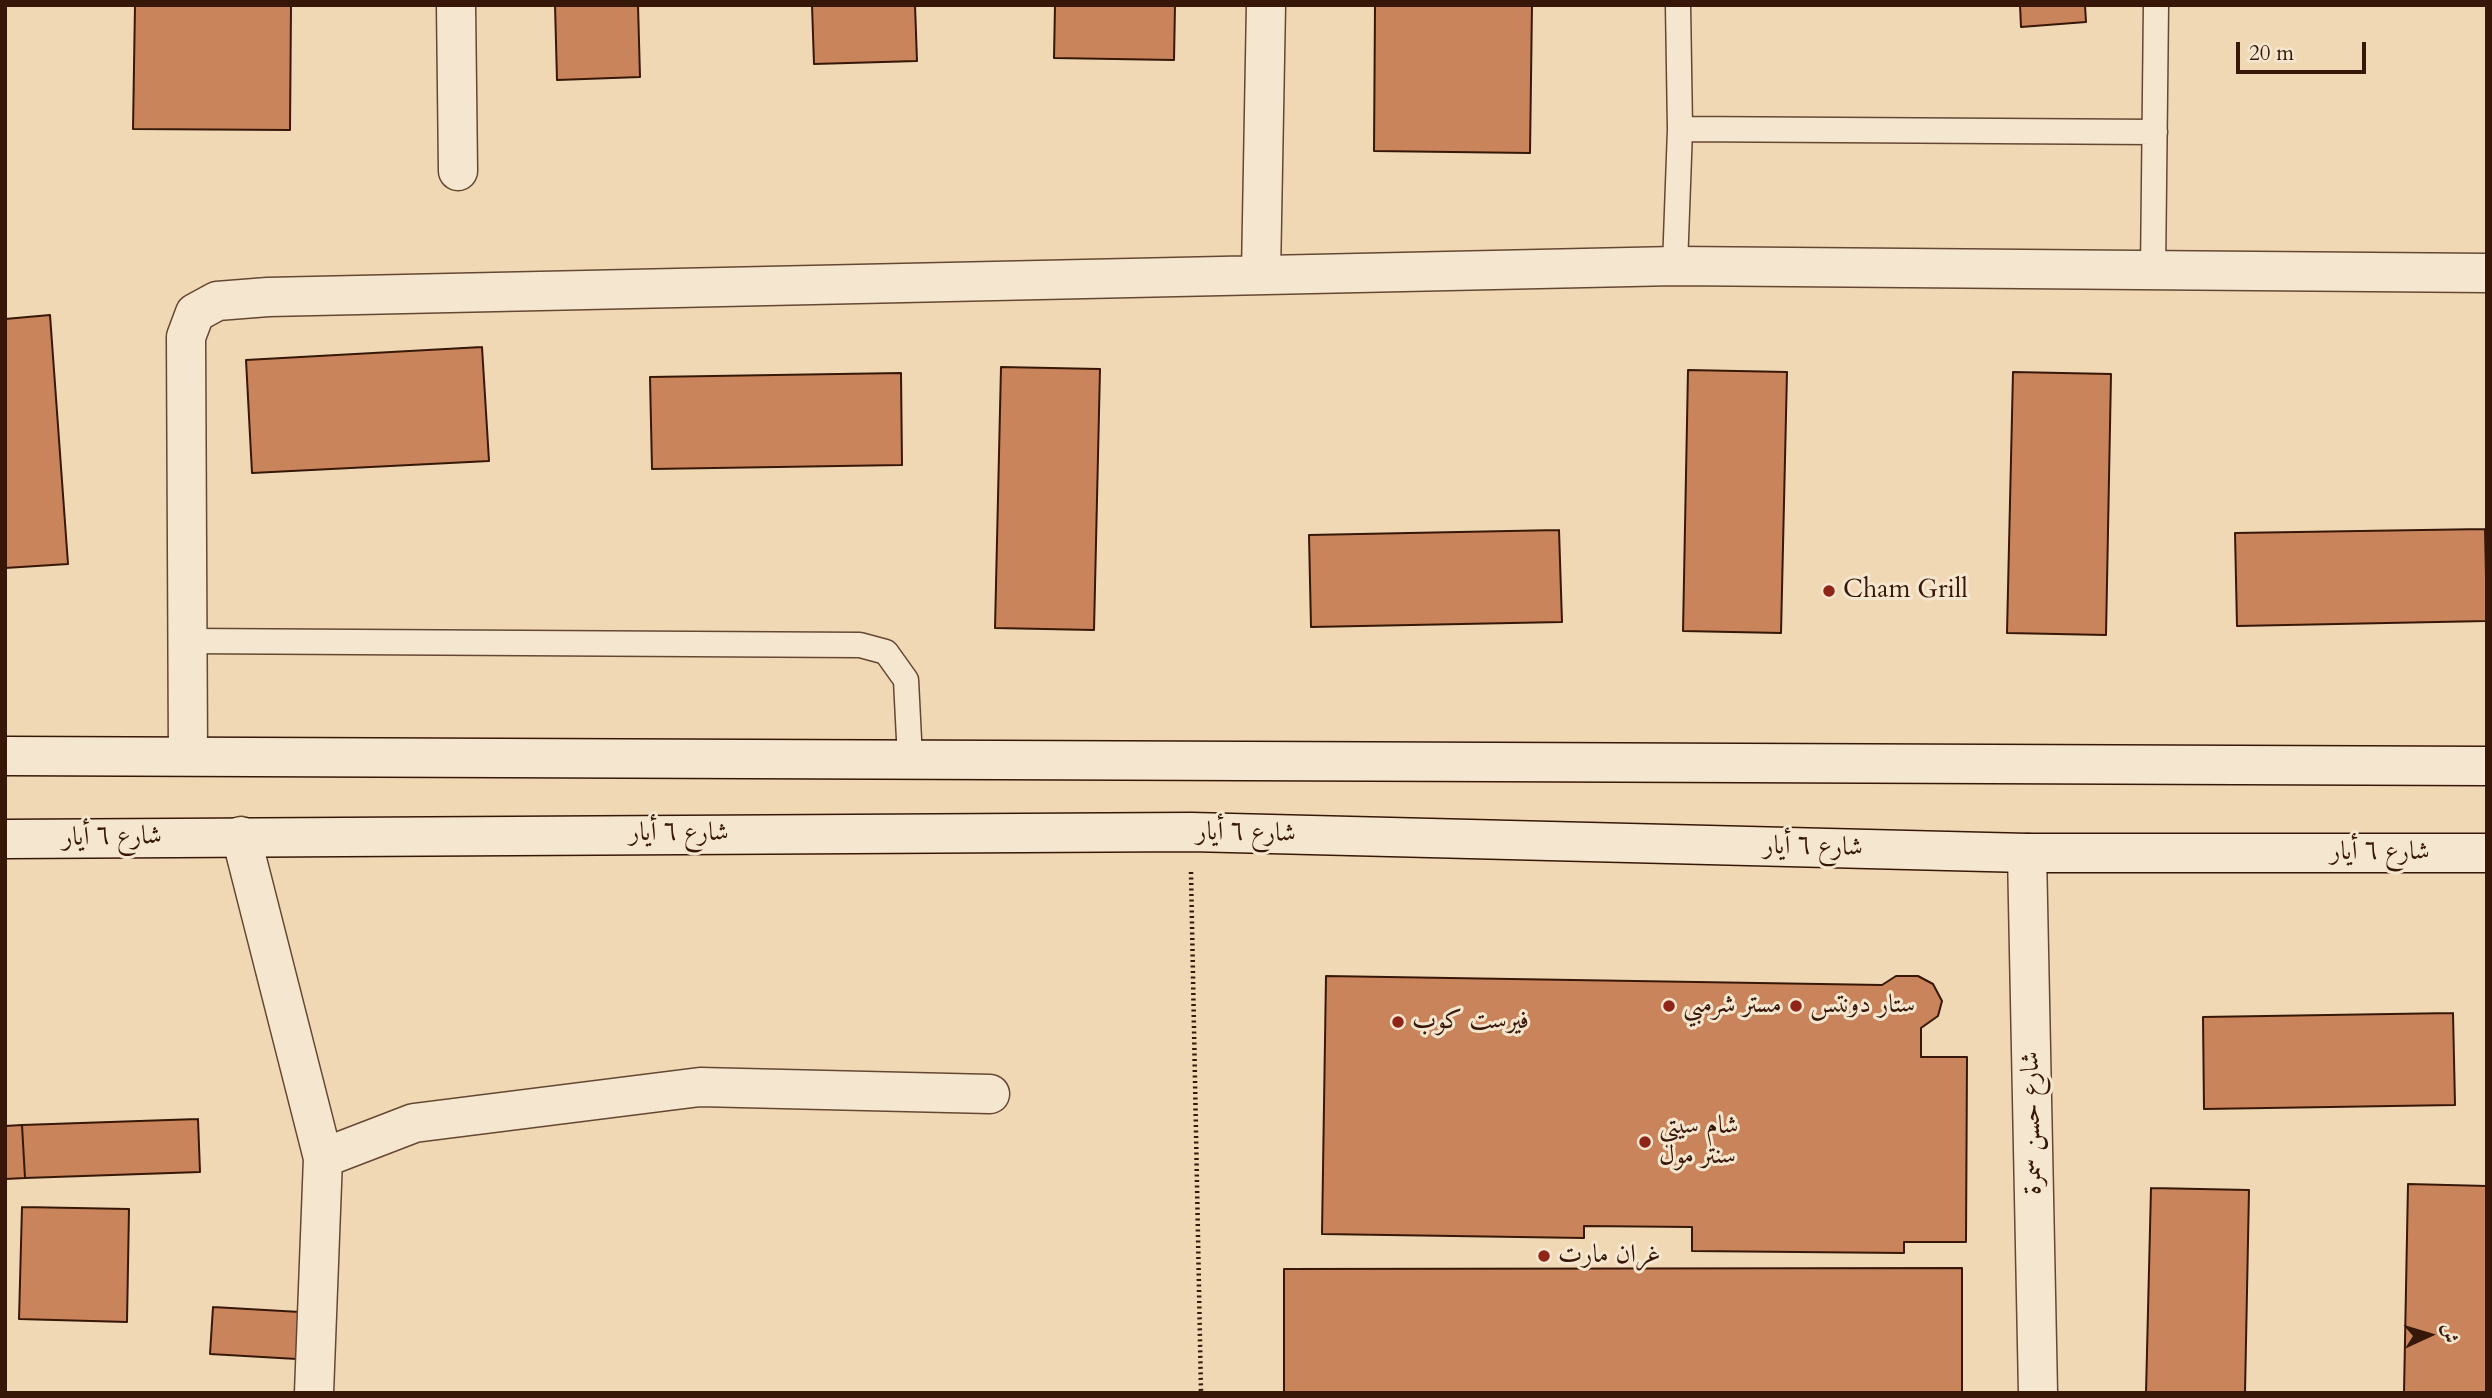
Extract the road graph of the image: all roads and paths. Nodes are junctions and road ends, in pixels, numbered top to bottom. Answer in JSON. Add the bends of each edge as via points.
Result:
{"nodes":[{"id":1,"x":456,"y":5,"type":"edge"},
{"id":2,"x":1266,"y":5,"type":"edge"},
{"id":3,"x":1678,"y":5,"type":"edge"},
{"id":4,"x":2155,"y":5,"type":"edge"},
{"id":5,"x":1680,"y":129,"type":"junction"},
{"id":6,"x":2155,"y":132,"type":"junction"},
{"id":7,"x":458,"y":171,"type":"dead end"},
{"id":8,"x":1675,"y":266,"type":"junction"},
{"id":9,"x":2153,"y":272,"type":"junction"},
{"id":10,"x":2487,"y":272,"type":"edge"},
{"id":11,"x":1261,"y":273,"type":"junction"},
{"id":12,"x":188,"y":641,"type":"junction"},
{"id":13,"x":5,"y":756,"type":"edge"},
{"id":14,"x":188,"y":757,"type":"junction"},
{"id":15,"x":910,"y":759,"type":"junction"},
{"id":16,"x":2487,"y":766,"type":"edge"},
{"id":17,"x":1191,"y":832,"type":"junction"},
{"id":18,"x":241,"y":836,"type":"junction"},
{"id":19,"x":5,"y":839,"type":"edge"},
{"id":20,"x":2027,"y":853,"type":"junction"},
{"id":21,"x":2487,"y":853,"type":"edge"},
{"id":22,"x":990,"y":1094,"type":"dead end"},
{"id":23,"x":323,"y":1158,"type":"junction"},
{"id":24,"x":314,"y":1393,"type":"edge"},
{"id":25,"x":1201,"y":1393,"type":"edge"},
{"id":26,"x":2038,"y":1393,"type":"edge"}],
"edges":[{"from":1,"to":7,"type":"street"},
{"from":2,"to":11,"type":"street"},
{"from":3,"to":5,"type":"lane"},
{"from":4,"to":6,"type":"lane"},
{"from":5,"to":6,"type":"lane"},
{"from":5,"to":8,"type":"lane"},
{"from":6,"to":9,"type":"lane"},
{"from":8,"to":9,"type":"street"},
{"from":8,"to":11,"type":"street"},
{"from":9,"to":10,"type":"street"},
{"from":11,"to":12,"type":"street","via":[[217,301],[195,313],[186,337]]},
{"from":12,"to":14,"type":"street"},
{"from":12,"to":15,"type":"lane","via":[[860,645],[886,652],[906,680]]},
{"from":13,"to":14,"type":"street"},
{"from":14,"to":15,"type":"street"},
{"from":15,"to":16,"type":"street"},
{"from":17,"to":18,"type":"street","name":"شارع ٦ أيار"},
{"from":17,"to":20,"type":"street","name":"شارع ٦ أيار"},
{"from":17,"to":25,"type":"path"},
{"from":18,"to":19,"type":"street","name":"شارع ٦ أيار"},
{"from":18,"to":23,"type":"street"},
{"from":20,"to":21,"type":"street","name":"شارع ٦ أيار"},
{"from":20,"to":26,"type":"street","name":"شارع حسن سمرة"},
{"from":22,"to":23,"type":"street","via":[[700,1087],[414,1123]]},
{"from":23,"to":24,"type":"street"}]}
